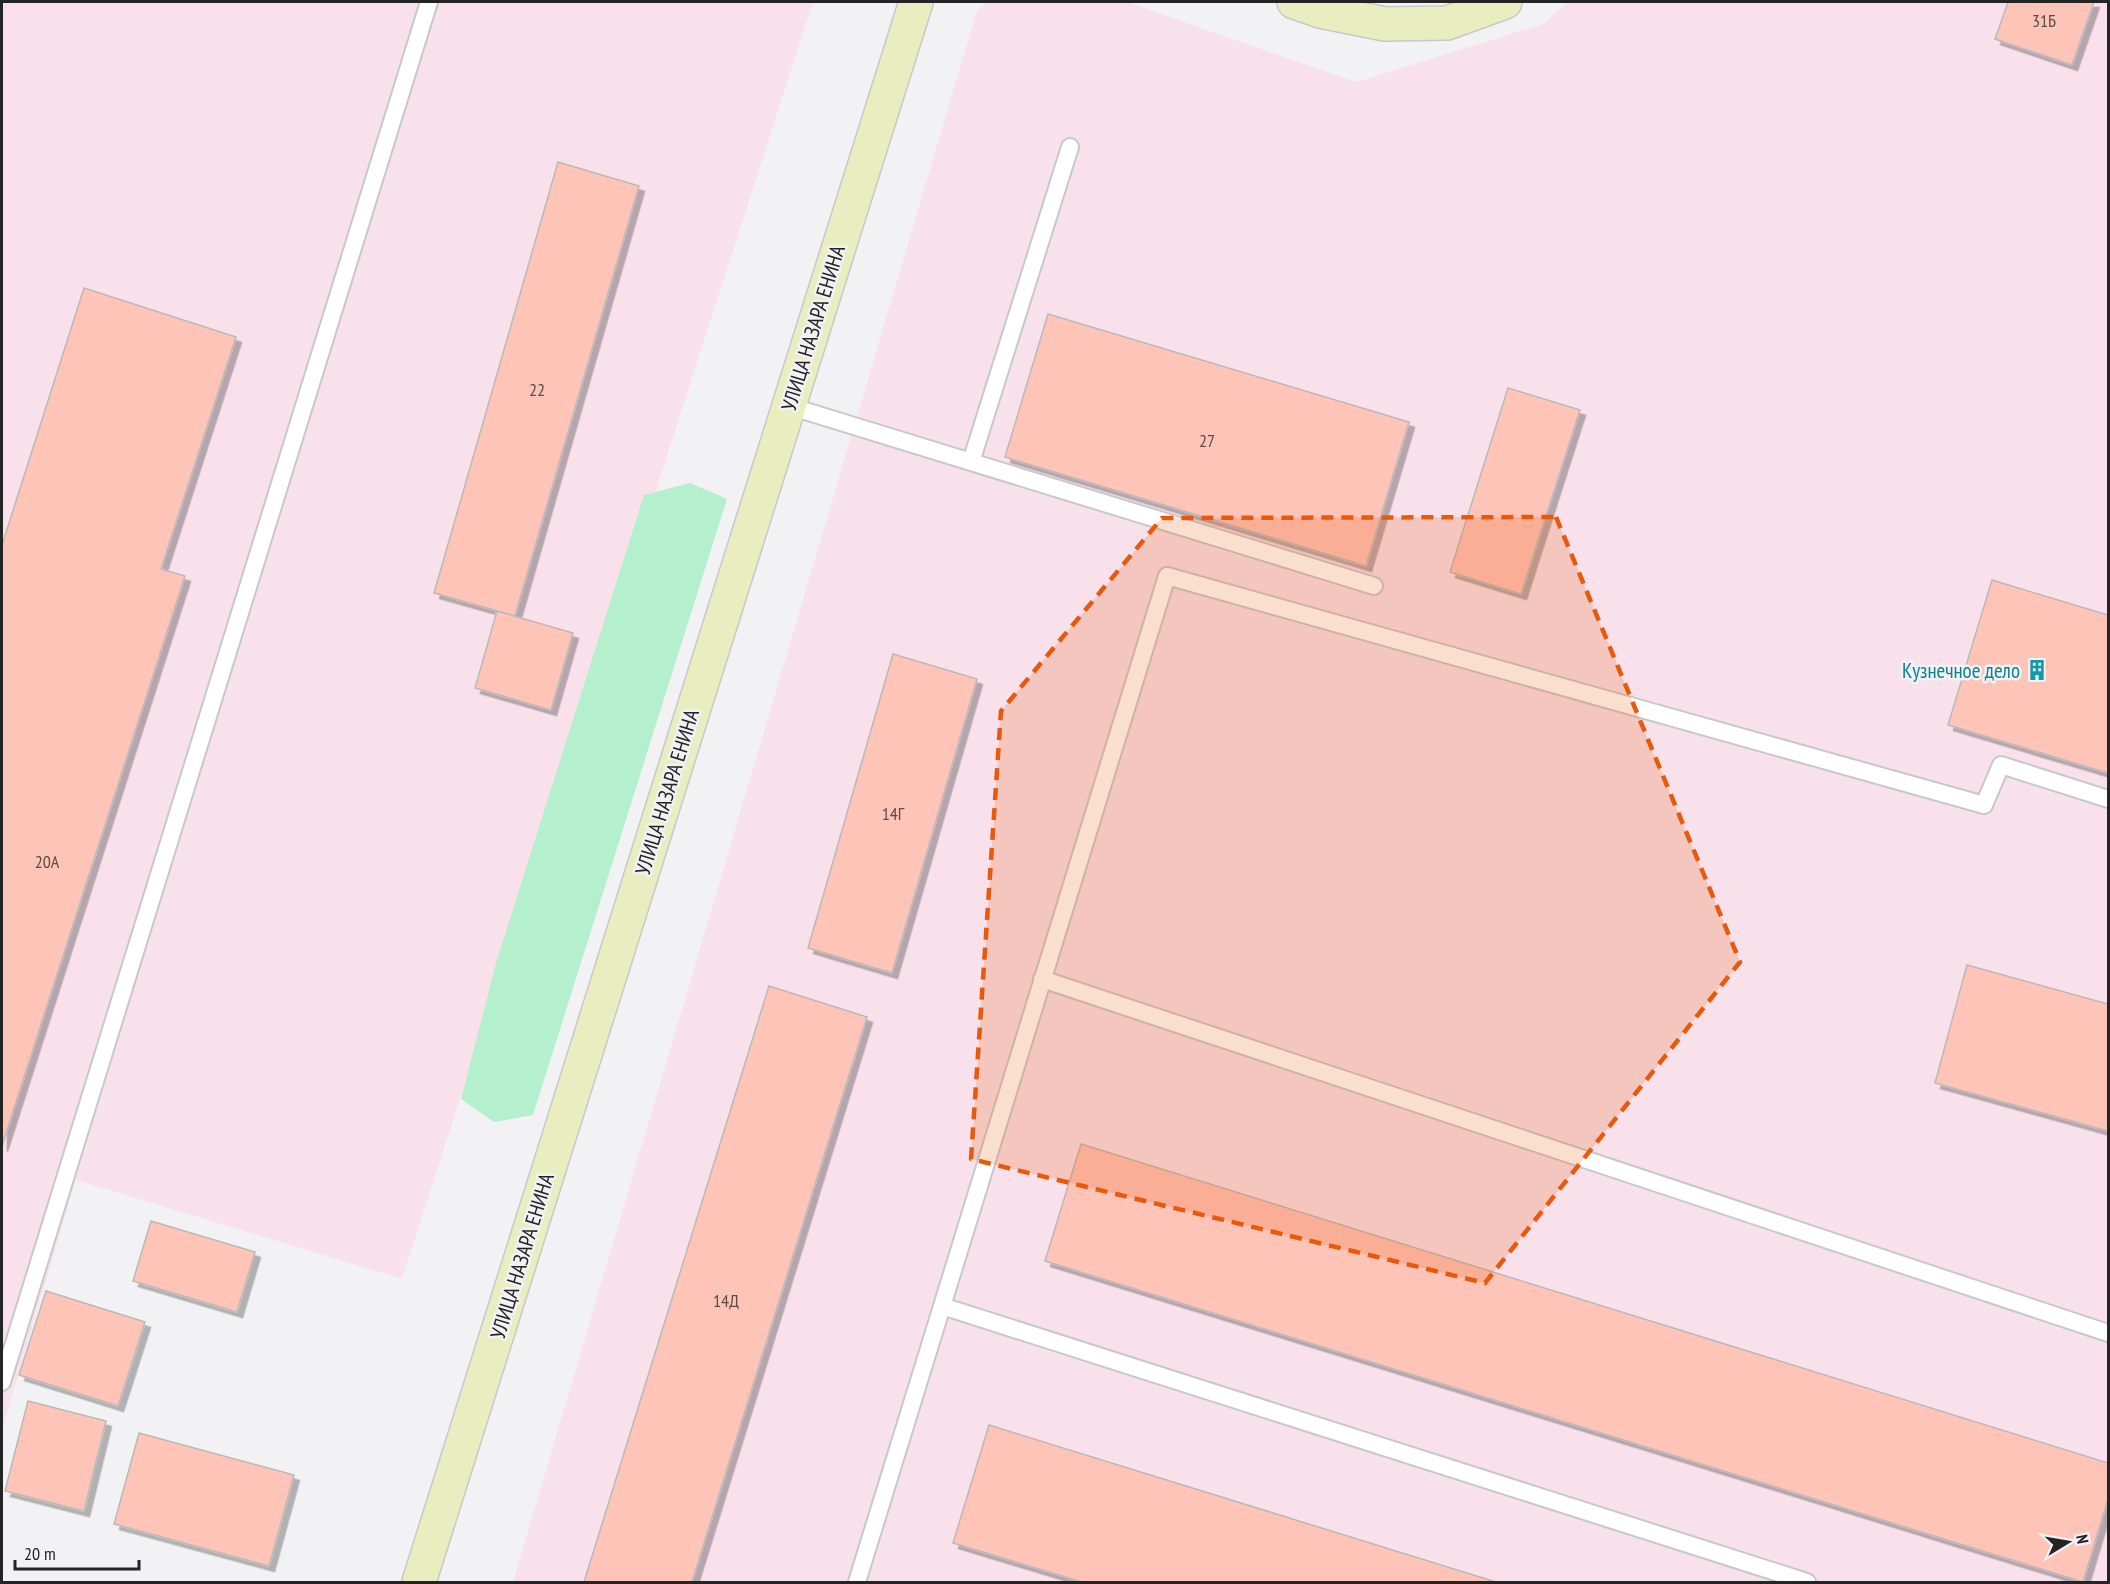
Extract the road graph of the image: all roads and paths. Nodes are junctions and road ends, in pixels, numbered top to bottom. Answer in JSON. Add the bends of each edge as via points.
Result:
{"nodes":[{"id":1,"x":429,"y":2,"type":"edge"},
{"id":2,"x":916,"y":2,"type":"edge"},
{"id":3,"x":1294,"y":2,"type":"edge"},
{"id":4,"x":1505,"y":2,"type":"edge"},
{"id":5,"x":1070,"y":147,"type":"dead end"},
{"id":6,"x":789,"y":406,"type":"junction"},
{"id":7,"x":971,"y":462,"type":"junction"},
{"id":8,"x":1374,"y":586,"type":"dead end"},
{"id":9,"x":2109,"y":799,"type":"edge"},
{"id":10,"x":1042,"y":979,"type":"junction"},
{"id":11,"x":942,"y":1306,"type":"junction"},
{"id":12,"x":2109,"y":1333,"type":"edge"},
{"id":13,"x":2,"y":1382,"type":"edge"},
{"id":14,"x":419,"y":1582,"type":"edge"},
{"id":15,"x":857,"y":1582,"type":"edge"},
{"id":16,"x":1807,"y":1582,"type":"edge"}],
"edges":[{"from":1,"to":13,"type":"lane"},
{"from":2,"to":6,"type":"main road","name":"УЛИЦА НАЗАРА ЕНИНА"},
{"from":3,"to":4,"type":"main road","via":[[1385,24],[1447,23]]},
{"from":5,"to":7,"type":"lane"},
{"from":6,"to":7,"type":"lane"},
{"from":6,"to":14,"type":"main road","name":"УЛИЦА НАЗАРА ЕНИНА"},
{"from":7,"to":8,"type":"lane"},
{"from":9,"to":10,"type":"lane","via":[[2001,765],[1984,805],[1167,576]]},
{"from":10,"to":11,"type":"lane"},
{"from":10,"to":12,"type":"lane"},
{"from":11,"to":15,"type":"lane"},
{"from":11,"to":16,"type":"lane"}]}
